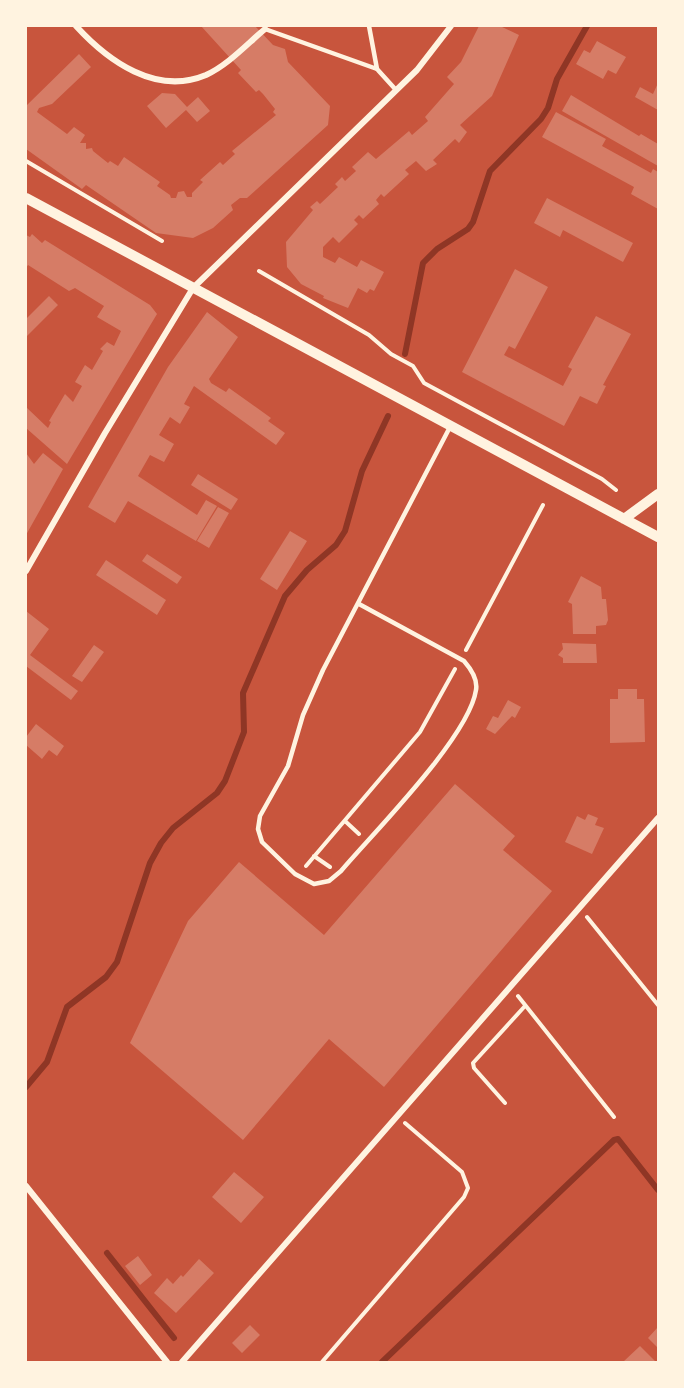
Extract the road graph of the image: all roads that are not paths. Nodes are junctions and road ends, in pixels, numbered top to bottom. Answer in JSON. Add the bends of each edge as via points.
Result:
{"nodes":[{"id":1,"x":76,"y":26,"type":"edge"},
{"id":2,"x":369,"y":26,"type":"edge"},
{"id":3,"x":451,"y":26,"type":"edge"},
{"id":4,"x":265,"y":29,"type":"joint"},
{"id":5,"x":377,"y":69,"type":"junction"},
{"id":6,"x":396,"y":90,"type":"junction"},
{"id":7,"x":26,"y":198,"type":"edge"},
{"id":8,"x":193,"y":288,"type":"junction"},
{"id":9,"x":451,"y":426,"type":"junction"},
{"id":10,"x":658,"y":494,"type":"edge"},
{"id":11,"x":624,"y":519,"type":"junction"},
{"id":12,"x":658,"y":537,"type":"edge"},
{"id":13,"x":26,"y":571,"type":"edge"},
{"id":14,"x":359,"y":604,"type":"junction"},
{"id":15,"x":658,"y":818,"type":"edge"},
{"id":16,"x":26,"y":1186,"type":"edge"},
{"id":17,"x":167,"y":1362,"type":"edge"},
{"id":18,"x":182,"y":1362,"type":"edge"}],
"edges":[{"from":1,"to":4,"type":"street","via":[[115,62],[135,74],[171,81],[189,80],[213,71]]},
{"from":2,"to":5,"type":"lane"},
{"from":3,"to":6,"type":"street"},
{"from":4,"to":5,"type":"lane"},
{"from":5,"to":6,"type":"lane"},
{"from":6,"to":8,"type":"street"},
{"from":7,"to":8,"type":"street"},
{"from":8,"to":9,"type":"street"},
{"from":8,"to":13,"type":"street"},
{"from":9,"to":11,"type":"street"},
{"from":9,"to":14,"type":"lane"},
{"from":10,"to":11,"type":"street"},
{"from":11,"to":12,"type":"street"},
{"from":14,"to":14,"type":"lane","via":[[323,670],[303,715],[288,766],[260,816],[262,842],[295,874],[314,884],[335,878],[436,760],[467,714],[476,690],[471,670],[460,659]]},
{"from":15,"to":18,"type":"street"},
{"from":16,"to":17,"type":"street"}]}
